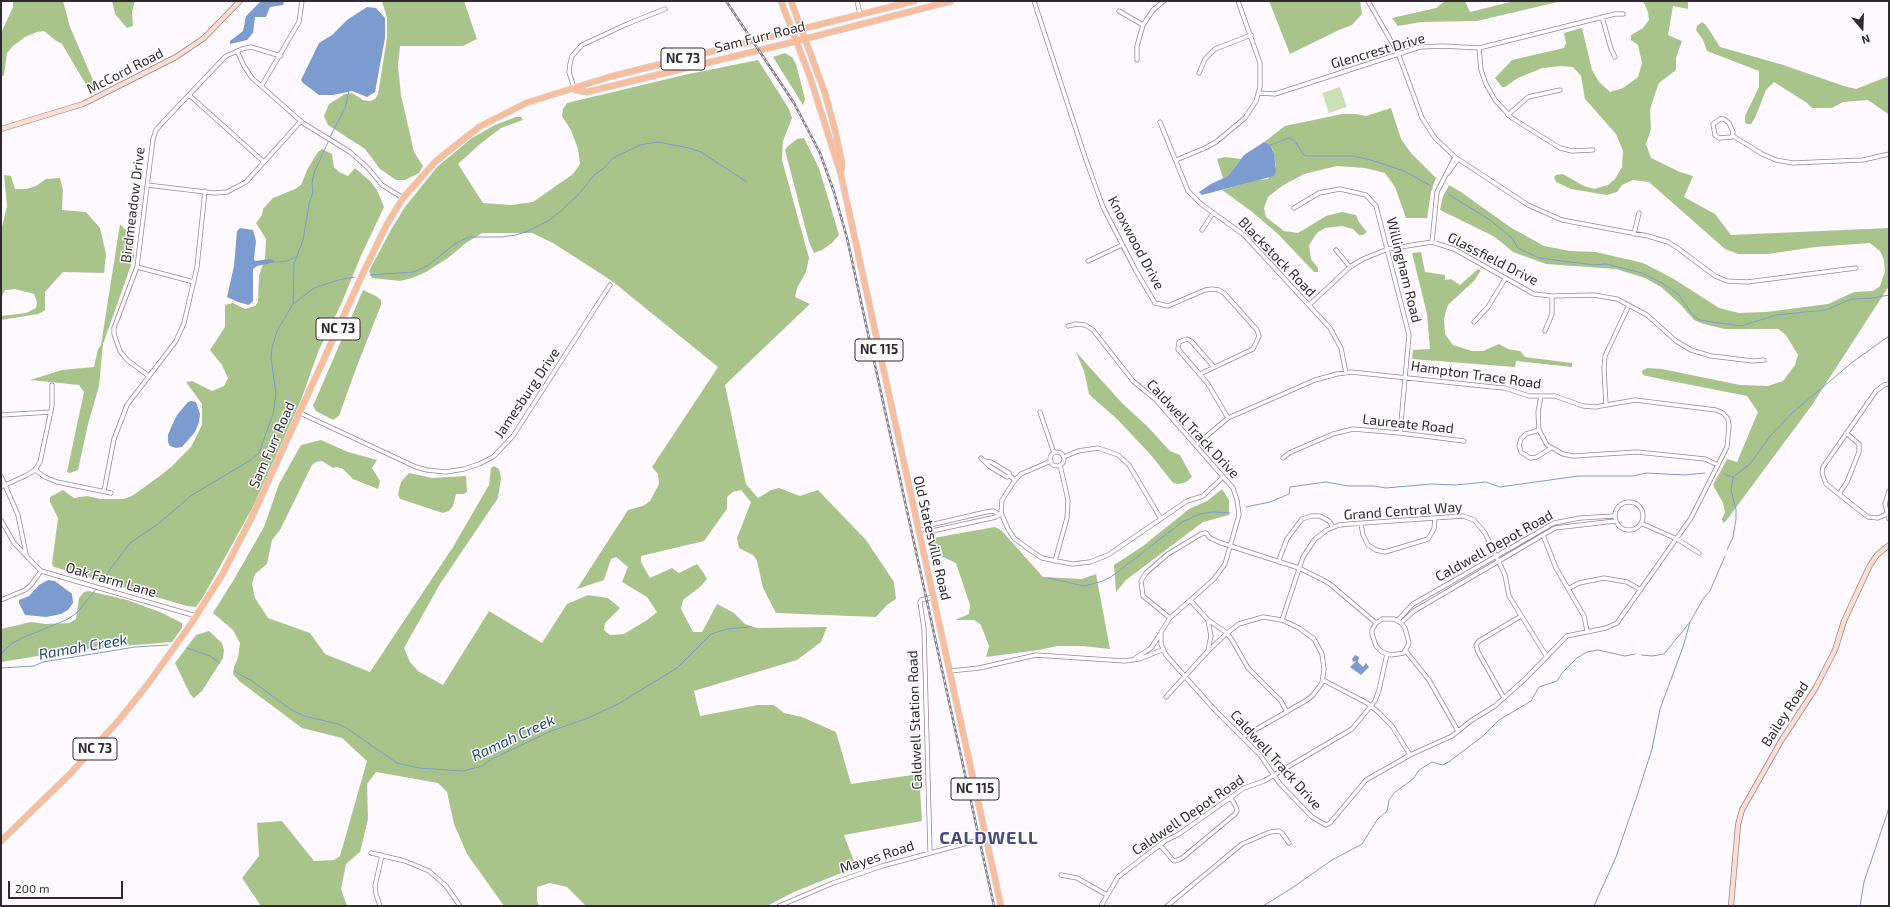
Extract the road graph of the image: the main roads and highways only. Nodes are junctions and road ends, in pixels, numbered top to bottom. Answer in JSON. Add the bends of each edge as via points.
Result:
{"nodes":[{"id":1,"x":781,"y":1,"type":"edge"},
{"id":2,"x":791,"y":1,"type":"edge"},
{"id":3,"x":914,"y":1,"type":"edge"},
{"id":4,"x":951,"y":1,"type":"edge"},
{"id":5,"x":802,"y":29,"type":"junction"},
{"id":6,"x":793,"y":31,"type":"junction"},
{"id":7,"x":806,"y":39,"type":"junction"},
{"id":8,"x":796,"y":41,"type":"junction"},
{"id":9,"x":574,"y":90,"type":"junction"},
{"id":10,"x":841,"y":175,"type":"junction"},
{"id":11,"x":1,"y":841,"type":"edge"},
{"id":12,"x":1001,"y":906,"type":"edge"}],
"edges":[{"from":1,"to":6,"type":"main road","name":"Old Statesville Road","number":"NC 115"},
{"from":2,"to":5,"type":"main road","name":"Old Statesville Road","number":"NC 115"},
{"from":3,"to":5,"type":"main road","name":"Sam Furr Road","number":"NC 73"},
{"from":4,"to":7,"type":"main road","name":"Sam Furr Road","number":"NC 73"},
{"from":5,"to":6,"type":"main road","name":"Sam Furr Road","number":"NC 73"},
{"from":5,"to":7,"type":"main road","name":"Old Statesville Road","number":"NC 115"},
{"from":6,"to":8,"type":"main road","name":"Old Statesville Road","number":"NC 115"},
{"from":6,"to":9,"type":"main road","name":"Sam Furr Road","number":"NC 73","via":[[603,79]]},
{"from":7,"to":8,"type":"main road","name":"Sam Furr Road","number":"NC 73"},
{"from":7,"to":10,"type":"main road","name":"Old Statesville Road","number":"NC 115","via":[[833,121],[842,163]]},
{"from":8,"to":9,"type":"main road","name":"Sam Furr Road","number":"NC 73","via":[[587,92]]},
{"from":8,"to":10,"type":"main road","name":"Old Statesville Road","number":"NC 115"},
{"from":9,"to":11,"type":"main road","name":"Sam Furr Road","number":"NC 73","via":[[520,105],[479,127],[436,161],[403,198],[368,263],[251,519],[222,575],[157,673],[119,720],[70,774]]},
{"from":10,"to":12,"type":"main road","name":"Old Statesville Road","number":"NC 115"}]}
